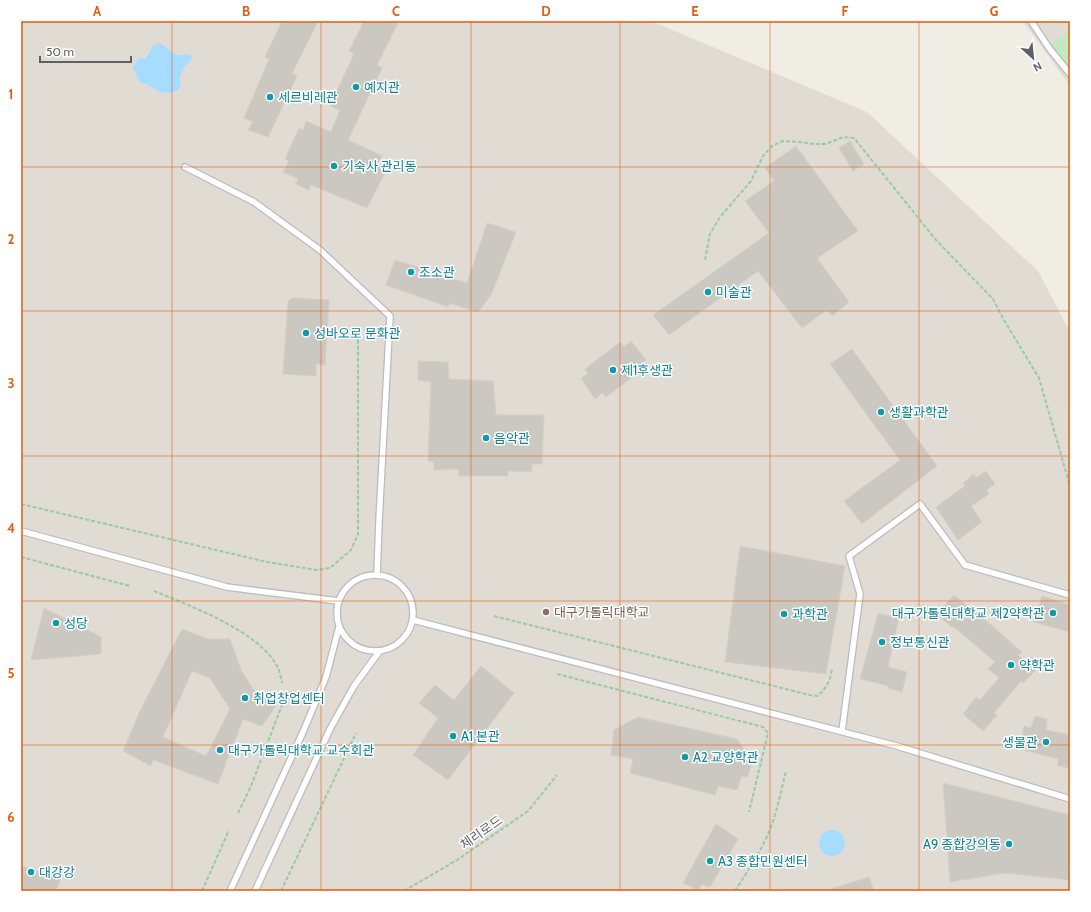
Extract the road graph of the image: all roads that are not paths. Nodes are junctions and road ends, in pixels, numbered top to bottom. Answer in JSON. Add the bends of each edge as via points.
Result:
{"nodes":[{"id":1,"x":1031,"y":21,"type":"edge"},
{"id":2,"x":1070,"y":74,"type":"edge"},
{"id":3,"x":185,"y":167,"type":"dead end"},
{"id":4,"x":21,"y":531,"type":"edge"},
{"id":5,"x":377,"y":575,"type":"junction"},
{"id":6,"x":1070,"y":595,"type":"edge"},
{"id":7,"x":338,"y":602,"type":"junction"},
{"id":8,"x":413,"y":620,"type":"junction"},
{"id":9,"x":339,"y":627,"type":"junction"},
{"id":10,"x":379,"y":652,"type":"junction"},
{"id":11,"x":842,"y":731,"type":"junction"},
{"id":12,"x":1070,"y":799,"type":"edge"},
{"id":13,"x":230,"y":891,"type":"edge"},
{"id":14,"x":255,"y":891,"type":"edge"}],
"edges":[{"from":1,"to":2,"type":"lane"},
{"from":3,"to":5,"type":"lane","via":[[254,202],[308,241],[390,316]]},
{"from":4,"to":7,"type":"lane","via":[[227,587]]},
{"from":5,"to":7,"type":"lane","via":[[355,580],[343,591]]},
{"from":5,"to":8,"type":"lane","via":[[394,580],[403,586],[413,606]]},
{"from":6,"to":11,"type":"lane","via":[[965,565],[920,504],[849,556],[860,594]]},
{"from":7,"to":9,"type":"lane","via":[[336,615]]},
{"from":8,"to":10,"type":"lane","via":[[402,641],[391,649]]},
{"from":8,"to":11,"type":"lane"},
{"from":9,"to":10,"type":"lane","via":[[345,638],[354,646]]},
{"from":9,"to":13,"type":"lane","via":[[326,677]]},
{"from":10,"to":14,"type":"lane","via":[[354,686],[330,730]]},
{"from":11,"to":12,"type":"lane"}]}
